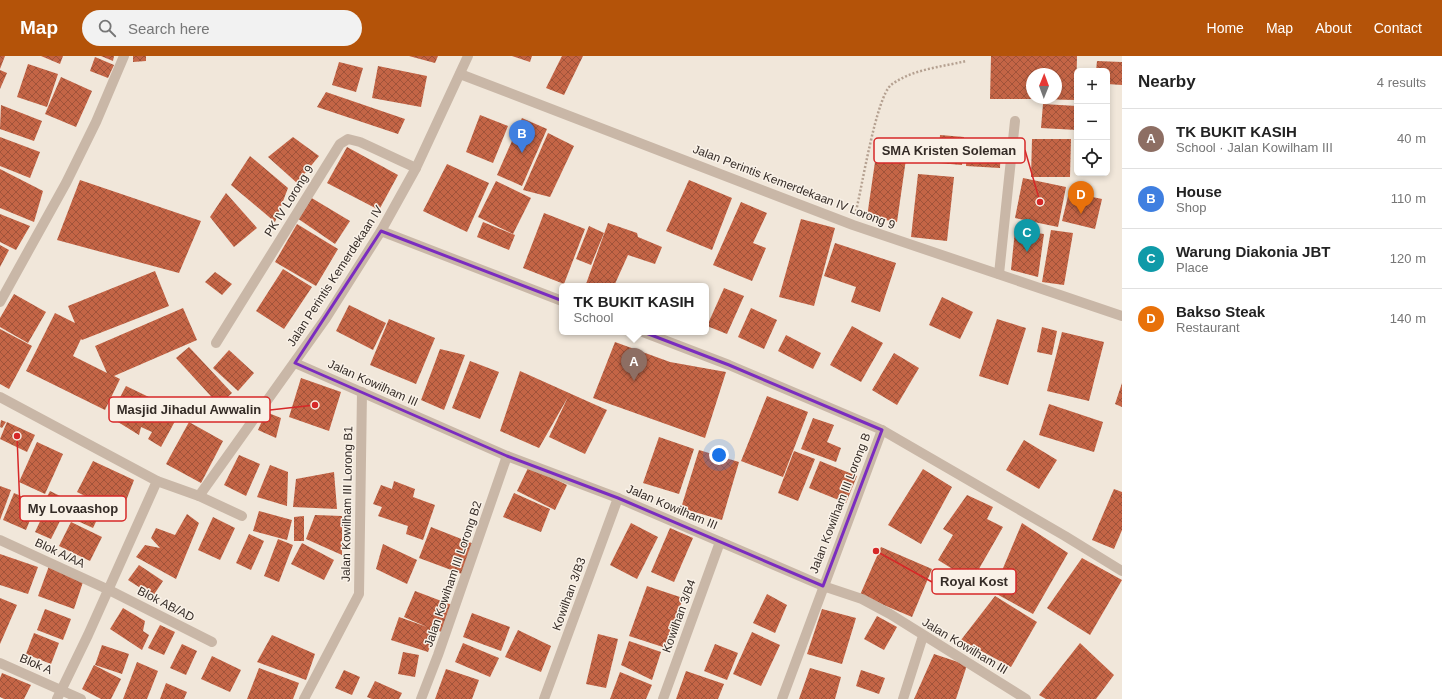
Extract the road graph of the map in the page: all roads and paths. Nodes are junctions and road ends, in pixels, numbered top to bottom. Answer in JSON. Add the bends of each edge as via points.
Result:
{"nodes":[{"id":1,"x":124,"y":56,"type":"edge"},
{"id":2,"x":468,"y":56,"type":"edge"},
{"id":3,"x":966,"y":61,"type":"dead end"},
{"id":4,"x":460,"y":74,"type":"junction"},
{"id":5,"x":1015,"y":121,"type":"dead end"},
{"id":6,"x":416,"y":168,"type":"junction"},
{"id":7,"x":853,"y":225,"type":"junction"},
{"id":8,"x":381,"y":230,"type":"junction"},
{"id":9,"x":999,"y":274,"type":"junction"},
{"id":10,"x":559,"y":300,"type":"edge"},
{"id":11,"x":0,"y":302,"type":"edge"},
{"id":12,"x":1122,"y":316,"type":"edge"},
{"id":13,"x":651,"y":335,"type":"edge"},
{"id":14,"x":216,"y":343,"type":"dead end"},
{"id":15,"x":295,"y":362,"type":"junction"},
{"id":16,"x":362,"y":392,"type":"junction"},
{"id":17,"x":0,"y":397,"type":"edge"},
{"id":18,"x":882,"y":430,"type":"junction"},
{"id":19,"x":507,"y":456,"type":"junction"},
{"id":20,"x":157,"y":481,"type":"junction"},
{"id":21,"x":199,"y":496,"type":"junction"},
{"id":22,"x":618,"y":498,"type":"junction"},
{"id":23,"x":242,"y":516,"type":"dead end"},
{"id":24,"x":0,"y":540,"type":"edge"},
{"id":25,"x":720,"y":542,"type":"junction"},
{"id":26,"x":1122,"y":571,"type":"edge"},
{"id":27,"x":823,"y":586,"type":"junction"},
{"id":28,"x":109,"y":590,"type":"junction"},
{"id":29,"x":923,"y":636,"type":"junction"},
{"id":30,"x":212,"y":642,"type":"dead end"},
{"id":31,"x":0,"y":664,"type":"edge"},
{"id":32,"x":62,"y":689,"type":"junction"},
{"id":33,"x":1016,"y":696,"type":"edge"},
{"id":34,"x":57,"y":699,"type":"edge"},
{"id":35,"x":81,"y":699,"type":"edge"},
{"id":36,"x":304,"y":699,"type":"edge"},
{"id":37,"x":421,"y":699,"type":"edge"},
{"id":38,"x":544,"y":699,"type":"edge"},
{"id":39,"x":664,"y":699,"type":"edge"},
{"id":40,"x":782,"y":699,"type":"edge"},
{"id":41,"x":903,"y":699,"type":"edge"},
{"id":42,"x":1026,"y":699,"type":"edge"}],
"edges":[{"from":1,"to":11,"type":"street","via":[[66,184]]},
{"from":2,"to":4,"type":"street","name":"Jalan Perintis Kemerdekaan IV"},
{"from":3,"to":7,"type":"path","via":[[913,74],[890,86],[880,104]]},
{"from":4,"to":6,"type":"street","name":"Jalan Perintis Kemerdekaan IV"},
{"from":4,"to":7,"type":"street","name":"Jalan Perintis Kemerdekaan IV Lorong 9"},
{"from":5,"to":9,"type":"street"},
{"from":6,"to":8,"type":"street","name":"Jalan Perintis Kemerdekaan IV"},
{"from":6,"to":14,"type":"street","name":"PK IV Lorong 9","via":[[360,142],[348,139],[340,144]]},
{"from":7,"to":9,"type":"street","name":"Jalan Perintis Kemerdekaan IV Lorong 9"},
{"from":8,"to":10,"type":"street"},
{"from":8,"to":15,"type":"street","name":"Jalan Perintis Kemerdekaan IV"},
{"from":9,"to":12,"type":"street","name":"Jalan Perintis Kemerdekaan IV Lorong 9"},
{"from":13,"to":18,"type":"street"},
{"from":15,"to":16,"type":"street","name":"Jalan Kowilham III"},
{"from":15,"to":21,"type":"street","name":"Jalan Perintis Kemerdekaan IV"},
{"from":16,"to":19,"type":"street","name":"Jalan Kowilham III"},
{"from":16,"to":36,"type":"street","name":"Jalan Kowilham III Lorong B1","via":[[359,594]]},
{"from":17,"to":20,"type":"street"},
{"from":18,"to":26,"type":"street"},
{"from":18,"to":27,"type":"street","name":"Jalan Kowilham III Lorong B"},
{"from":19,"to":22,"type":"street","name":"Jalan Kowilham III"},
{"from":19,"to":37,"type":"street","name":"Jalan Kowiham III Lorong B2"},
{"from":20,"to":21,"type":"street"},
{"from":20,"to":28,"type":"street"},
{"from":21,"to":23,"type":"street"},
{"from":22,"to":25,"type":"street","name":"Jalan Kowilham III"},
{"from":22,"to":38,"type":"street","name":"Kowilhan 3/B3"},
{"from":24,"to":28,"type":"street","name":"Blok A/AA"},
{"from":25,"to":27,"type":"street","name":"Jalan Kowilham III"},
{"from":25,"to":39,"type":"street","name":"Kowilhan 3/B4"},
{"from":27,"to":29,"type":"street","name":"Jalan Kowilham III","via":[[862,599]]},
{"from":27,"to":40,"type":"street","name":"Jalan Kowilham III Lorong B"},
{"from":28,"to":30,"type":"street","name":"Blok AB/AD"},
{"from":28,"to":32,"type":"street"},
{"from":29,"to":33,"type":"street","name":"Jalan Kowilham III"},
{"from":29,"to":41,"type":"street"},
{"from":31,"to":32,"type":"street","name":"Blok A"},
{"from":32,"to":34,"type":"street"},
{"from":32,"to":35,"type":"street","name":"Blok A"},
{"from":33,"to":42,"type":"street","name":"Jalan Kowilham III"}]}
